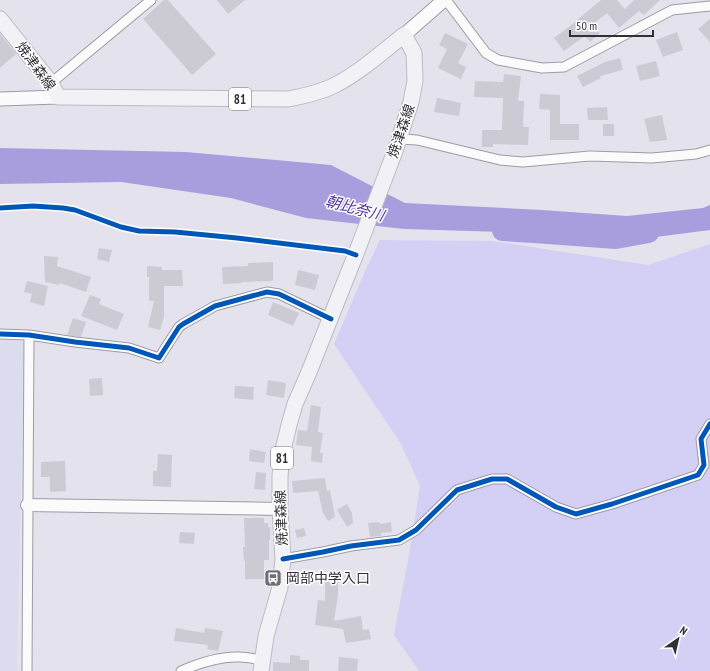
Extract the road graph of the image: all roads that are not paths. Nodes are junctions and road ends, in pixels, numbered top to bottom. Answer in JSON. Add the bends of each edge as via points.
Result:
{"nodes":[{"id":1,"x":151,"y":0,"type":"edge"},
{"id":2,"x":445,"y":0,"type":"edge"},
{"id":3,"x":710,"y":6,"type":"edge"},
{"id":4,"x":0,"y":19,"type":"edge"},
{"id":5,"x":404,"y":35,"type":"junction"},
{"id":6,"x":52,"y":83,"type":"junction"},
{"id":7,"x":58,"y":97,"type":"junction"},
{"id":8,"x":0,"y":98,"type":"edge"},
{"id":9,"x":397,"y":145,"type":"junction"},
{"id":10,"x":710,"y":150,"type":"edge"},
{"id":11,"x":331,"y":319,"type":"junction"},
{"id":12,"x":0,"y":334,"type":"edge"},
{"id":13,"x":29,"y":334,"type":"junction"},
{"id":14,"x":710,"y":424,"type":"edge"},
{"id":15,"x":27,"y":505,"type":"junction"},
{"id":16,"x":280,"y":509,"type":"junction"},
{"id":17,"x":283,"y":559,"type":"junction"},
{"id":18,"x":261,"y":665,"type":"edge"},
{"id":19,"x":27,"y":671,"type":"edge"},
{"id":20,"x":181,"y":671,"type":"edge"}],
"edges":[{"from":1,"to":6,"type":"street"},
{"from":2,"to":3,"type":"street","via":[[486,53],[498,60],[542,68],[564,67],[672,10]]},
{"from":2,"to":5,"type":"main road"},
{"from":4,"to":6,"type":"main road","name":"焼津森線"},
{"from":5,"to":7,"type":"main road","name":"焼津森線","number":"81","via":[[351,76],[333,86],[288,99]]},
{"from":5,"to":9,"type":"main road","name":"焼津森線","number":"81","via":[[414,52],[415,81],[412,102]]},
{"from":6,"to":7,"type":"main road","name":"焼津森線"},
{"from":7,"to":8,"type":"main road"},
{"from":9,"to":10,"type":"street","via":[[417,140],[500,160],[523,162],[590,156],[652,158],[696,154]]},
{"from":9,"to":11,"type":"main road","name":"焼津森線","number":"81"},
{"from":11,"to":13,"type":"street","via":[[279,294],[267,292],[215,306],[183,324],[159,358],[129,348]]},
{"from":11,"to":16,"type":"main road","name":"焼津森線","number":"81","via":[[288,425],[282,454]]},
{"from":12,"to":13,"type":"street"},
{"from":13,"to":15,"type":"street"},
{"from":14,"to":17,"type":"street","via":[[701,439],[704,465],[698,475],[612,504],[576,514],[556,507],[507,480],[492,479],[457,490],[416,530],[399,540]]},
{"from":15,"to":16,"type":"street"},
{"from":15,"to":19,"type":"street"},
{"from":16,"to":17,"type":"main road","name":"焼津森線","number":"81"},
{"from":17,"to":18,"type":"main road","name":"焼津森線","number":"81","via":[[280,587],[266,636]]},
{"from":18,"to":20,"type":"street","via":[[238,657],[218,658]]}]}
